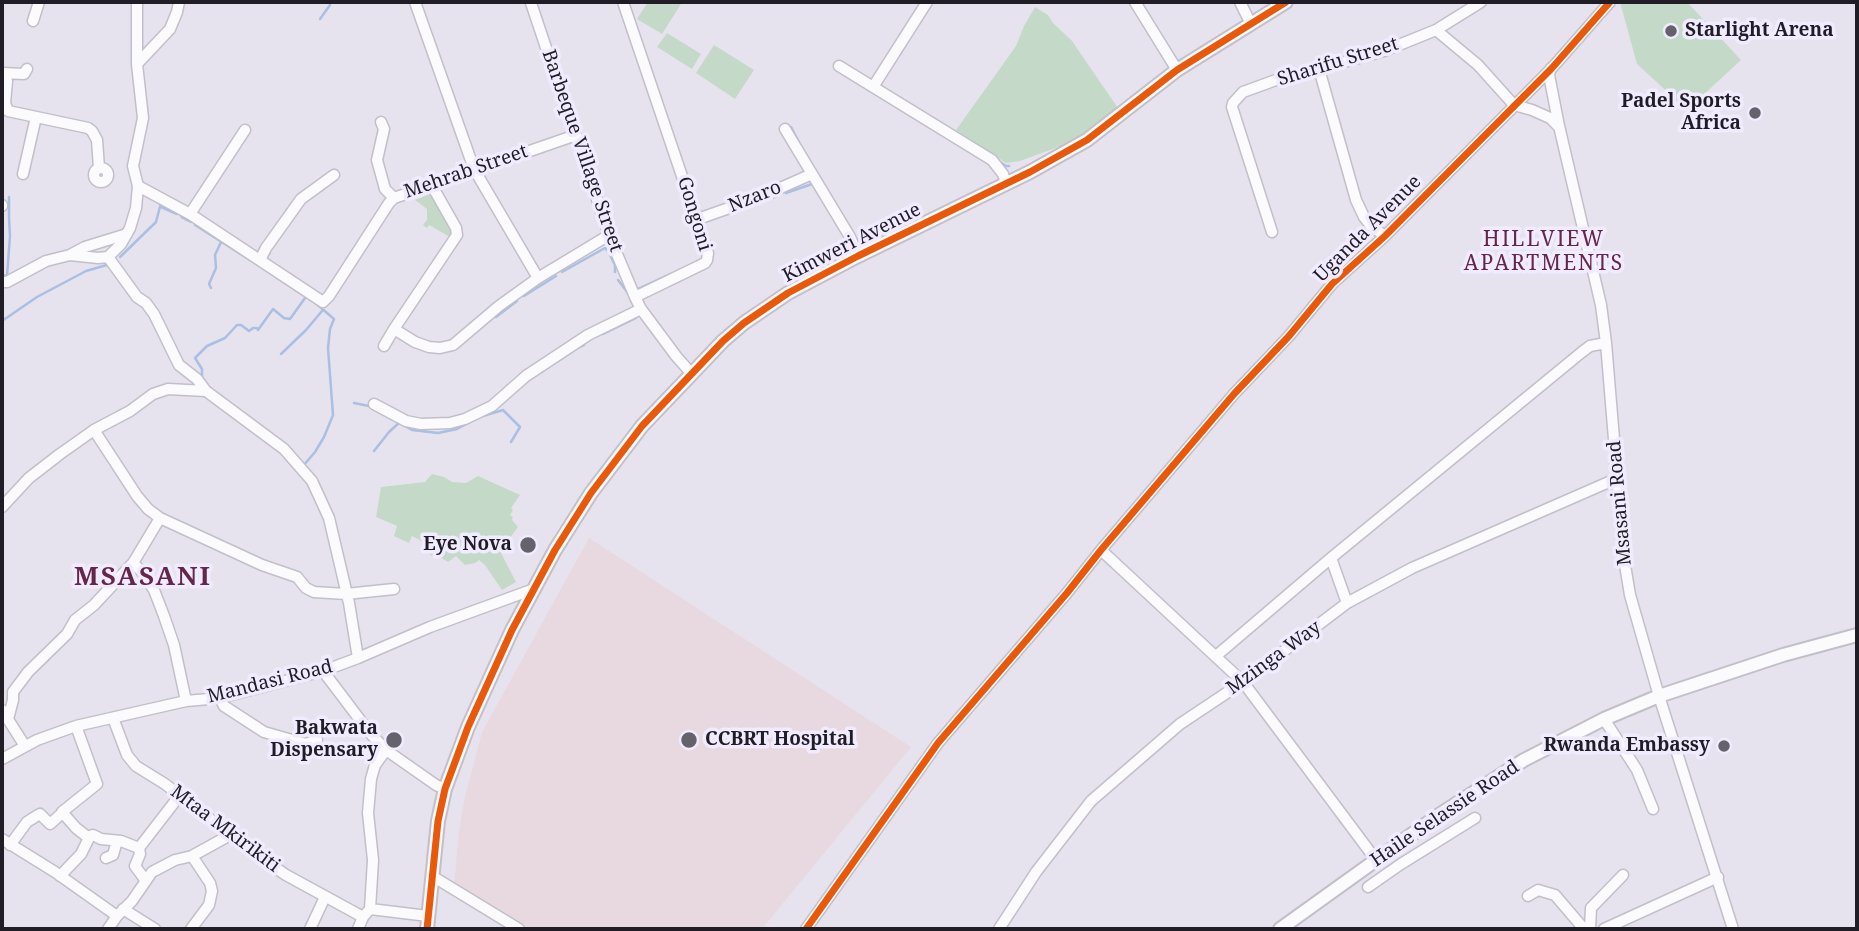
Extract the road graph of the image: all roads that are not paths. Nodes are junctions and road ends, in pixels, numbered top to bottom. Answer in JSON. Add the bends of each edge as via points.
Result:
{"nodes":[{"id":1,"x":39,"y":2,"type":"edge"},
{"id":2,"x":137,"y":2,"type":"edge"},
{"id":3,"x":179,"y":2,"type":"edge"},
{"id":4,"x":415,"y":2,"type":"edge"},
{"id":5,"x":623,"y":2,"type":"edge"},
{"id":6,"x":927,"y":2,"type":"edge"},
{"id":7,"x":1135,"y":2,"type":"edge"},
{"id":8,"x":1240,"y":2,"type":"edge"},
{"id":9,"x":1286,"y":2,"type":"edge"},
{"id":10,"x":1480,"y":2,"type":"edge"},
{"id":11,"x":1610,"y":2,"type":"edge"},
{"id":12,"x":531,"y":3,"type":"edge"},
{"id":13,"x":33,"y":21,"type":"dead end"},
{"id":14,"x":1251,"y":24,"type":"junction"},
{"id":15,"x":1436,"y":30,"type":"junction"},
{"id":16,"x":137,"y":64,"type":"junction"},
{"id":17,"x":838,"y":66,"type":"dead end"},
{"id":18,"x":1552,"y":68,"type":"junction"},
{"id":19,"x":27,"y":69,"type":"dead end"},
{"id":20,"x":1319,"y":69,"type":"junction"},
{"id":21,"x":1177,"y":70,"type":"junction"},
{"id":22,"x":2,"y":74,"type":"edge"},
{"id":23,"x":873,"y":87,"type":"junction"},
{"id":24,"x":1514,"y":105,"type":"junction"},
{"id":25,"x":36,"y":117,"type":"junction"},
{"id":26,"x":381,"y":122,"type":"dead end"},
{"id":27,"x":1559,"y":126,"type":"junction"},
{"id":28,"x":785,"y":129,"type":"dead end"},
{"id":29,"x":245,"y":130,"type":"dead end"},
{"id":30,"x":576,"y":135,"type":"junction"},
{"id":31,"x":99,"y":168,"type":"dead end"},
{"id":32,"x":474,"y":169,"type":"junction"},
{"id":33,"x":23,"y":174,"type":"dead end"},
{"id":34,"x":812,"y":174,"type":"junction"},
{"id":35,"x":334,"y":175,"type":"dead end"},
{"id":36,"x":1006,"y":183,"type":"junction"},
{"id":37,"x":431,"y":184,"type":"junction"},
{"id":38,"x":138,"y":186,"type":"junction"},
{"id":39,"x":156,"y":195,"type":"junction"},
{"id":40,"x":394,"y":198,"type":"junction"},
{"id":41,"x":136,"y":208,"type":"junction"},
{"id":42,"x":190,"y":214,"type":"junction"},
{"id":43,"x":698,"y":219,"type":"junction"},
{"id":44,"x":1272,"y":232,"type":"dead end"},
{"id":45,"x":127,"y":234,"type":"junction"},
{"id":46,"x":609,"y":235,"type":"junction"},
{"id":47,"x":1385,"y":236,"type":"junction"},
{"id":48,"x":70,"y":255,"type":"junction"},
{"id":49,"x":858,"y":256,"type":"junction"},
{"id":50,"x":108,"y":257,"type":"junction"},
{"id":51,"x":260,"y":260,"type":"junction"},
{"id":52,"x":538,"y":278,"type":"junction"},
{"id":53,"x":2,"y":282,"type":"edge"},
{"id":54,"x":635,"y":298,"type":"junction"},
{"id":55,"x":641,"y":309,"type":"junction"},
{"id":56,"x":394,"y":329,"type":"junction"},
{"id":57,"x":1606,"y":343,"type":"junction"},
{"id":58,"x":384,"y":346,"type":"dead end"},
{"id":59,"x":691,"y":373,"type":"junction"},
{"id":60,"x":205,"y":391,"type":"junction"},
{"id":61,"x":374,"y":404,"type":"dead end"},
{"id":62,"x":94,"y":430,"type":"junction"},
{"id":63,"x":1618,"y":478,"type":"junction"},
{"id":64,"x":2,"y":508,"type":"edge"},
{"id":65,"x":160,"y":518,"type":"junction"},
{"id":66,"x":1101,"y":550,"type":"junction"},
{"id":67,"x":1331,"y":558,"type":"junction"},
{"id":68,"x":134,"y":563,"type":"junction"},
{"id":69,"x":534,"y":589,"type":"junction"},
{"id":70,"x":394,"y":590,"type":"dead end"},
{"id":71,"x":346,"y":594,"type":"junction"},
{"id":72,"x":1347,"y":603,"type":"junction"},
{"id":73,"x":1857,"y":635,"type":"edge"},
{"id":74,"x":1216,"y":656,"type":"junction"},
{"id":75,"x":358,"y":658,"type":"junction"},
{"id":76,"x":323,"y":671,"type":"junction"},
{"id":77,"x":1243,"y":682,"type":"junction"},
{"id":78,"x":1659,"y":696,"type":"junction"},
{"id":79,"x":220,"y":698,"type":"junction"},
{"id":80,"x":186,"y":701,"type":"junction"},
{"id":81,"x":5,"y":715,"type":"edge"},
{"id":82,"x":113,"y":718,"type":"junction"},
{"id":83,"x":1604,"y":719,"type":"junction"},
{"id":84,"x":76,"y":726,"type":"junction"},
{"id":85,"x":317,"y":740,"type":"dead end"},
{"id":86,"x":25,"y":746,"type":"junction"},
{"id":87,"x":386,"y":750,"type":"junction"},
{"id":88,"x":2,"y":759,"type":"edge"},
{"id":89,"x":445,"y":789,"type":"junction"},
{"id":90,"x":180,"y":796,"type":"junction"},
{"id":91,"x":1653,"y":808,"type":"dead end"},
{"id":92,"x":60,"y":816,"type":"dead end"},
{"id":93,"x":1475,"y":818,"type":"dead end"},
{"id":94,"x":230,"y":835,"type":"junction"},
{"id":95,"x":87,"y":837,"type":"junction"},
{"id":96,"x":117,"y":841,"type":"junction"},
{"id":97,"x":6,"y":842,"type":"edge"},
{"id":98,"x":139,"y":848,"type":"junction"},
{"id":99,"x":192,"y":856,"type":"junction"},
{"id":100,"x":106,"y":858,"type":"dead end"},
{"id":101,"x":1377,"y":860,"type":"junction"},
{"id":102,"x":1623,"y":875,"type":"dead end"},
{"id":103,"x":60,"y":876,"type":"junction"},
{"id":104,"x":432,"y":876,"type":"junction"},
{"id":105,"x":1718,"y":877,"type":"junction"},
{"id":106,"x":146,"y":881,"type":"junction"},
{"id":107,"x":1368,"y":887,"type":"dead end"},
{"id":108,"x":1528,"y":896,"type":"dead end"},
{"id":109,"x":325,"y":897,"type":"junction"},
{"id":110,"x":120,"y":912,"type":"junction"},
{"id":111,"x":367,"y":913,"type":"junction"},
{"id":112,"x":428,"y":923,"type":"edge"},
{"id":113,"x":1623,"y":926,"type":"edge"},
{"id":114,"x":108,"y":929,"type":"edge"},
{"id":115,"x":155,"y":929,"type":"edge"},
{"id":116,"x":191,"y":929,"type":"edge"},
{"id":117,"x":310,"y":929,"type":"edge"},
{"id":118,"x":358,"y":929,"type":"edge"},
{"id":119,"x":519,"y":929,"type":"edge"},
{"id":120,"x":806,"y":929,"type":"edge"},
{"id":121,"x":999,"y":929,"type":"edge"},
{"id":122,"x":1280,"y":929,"type":"edge"},
{"id":123,"x":1584,"y":929,"type":"edge"},
{"id":124,"x":1590,"y":929,"type":"edge"},
{"id":125,"x":1604,"y":929,"type":"edge"},
{"id":126,"x":1733,"y":929,"type":"edge"}],
"edges":[{"from":1,"to":13,"type":"street"},
{"from":2,"to":16,"type":"street"},
{"from":3,"to":16,"type":"street","via":[[170,29]]},
{"from":4,"to":32,"type":"street"},
{"from":5,"to":43,"type":"street","name":"Gongoni"},
{"from":6,"to":23,"type":"street"},
{"from":7,"to":21,"type":"street"},
{"from":8,"to":14,"type":"street"},
{"from":9,"to":14,"type":"street","name":"Kimweri Avenue"},
{"from":10,"to":15,"type":"street","name":"Sharifu Street"},
{"from":11,"to":18,"type":"street","name":"Uganda Avenue"},
{"from":12,"to":30,"type":"street","name":"Barbeque Village Street"},
{"from":14,"to":21,"type":"street","name":"Kimweri Avenue"},
{"from":15,"to":20,"type":"street","name":"Sharifu Street"},
{"from":15,"to":24,"type":"street","via":[[1478,65]]},
{"from":16,"to":38,"type":"street","via":[[143,118],[133,166]]},
{"from":17,"to":23,"type":"street"},
{"from":18,"to":24,"type":"street","name":"Uganda Avenue"},
{"from":18,"to":27,"type":"street","name":"Msasani Road","via":[[1549,75]]},
{"from":19,"to":22,"type":"street","via":[[24,74]]},
{"from":20,"to":44,"type":"street","name":"Sharifu Street","via":[[1242,92],[1233,103]]},
{"from":20,"to":47,"type":"street","via":[[1356,200],[1364,218]]},
{"from":21,"to":36,"type":"street","name":"Kimweri Avenue","via":[[1087,141]]},
{"from":22,"to":25,"type":"street","via":[[7,82],[6,109]]},
{"from":23,"to":36,"type":"street","via":[[992,160]]},
{"from":24,"to":27,"type":"street"},
{"from":24,"to":47,"type":"street","name":"Uganda Avenue"},
{"from":25,"to":31,"type":"street","via":[[92,131]]},
{"from":25,"to":33,"type":"street"},
{"from":26,"to":40,"type":"street","via":[[384,129],[377,160],[385,189]]},
{"from":27,"to":57,"type":"street","name":"Msasani Road"},
{"from":28,"to":34,"type":"street"},
{"from":29,"to":42,"type":"street"},
{"from":30,"to":32,"type":"street","name":"Mehrab Street"},
{"from":30,"to":46,"type":"street","name":"Barbeque Village Street"},
{"from":32,"to":37,"type":"street","name":"Mehrab Street"},
{"from":32,"to":52,"type":"street"},
{"from":34,"to":43,"type":"street","name":"Nzaro"},
{"from":34,"to":49,"type":"street"},
{"from":35,"to":51,"type":"street","via":[[302,199]]},
{"from":36,"to":49,"type":"street","name":"Kimweri Avenue"},
{"from":37,"to":40,"type":"street","name":"Mehrab Street"},
{"from":37,"to":56,"type":"street","via":[[457,235]]},
{"from":38,"to":39,"type":"street"},
{"from":38,"to":41,"type":"street"},
{"from":39,"to":41,"type":"street"},
{"from":39,"to":42,"type":"street"},
{"from":40,"to":51,"type":"street","name":"Mehrab Street","via":[[323,302]]},
{"from":41,"to":45,"type":"street"},
{"from":42,"to":51,"type":"street"},
{"from":43,"to":54,"type":"street","name":"Gongoni","via":[[707,260]]},
{"from":45,"to":48,"type":"street"},
{"from":45,"to":50,"type":"street"},
{"from":46,"to":52,"type":"street"},
{"from":46,"to":54,"type":"street","name":"Barbeque Village Street"},
{"from":47,"to":66,"type":"street","name":"Uganda Avenue","via":[[1332,284]]},
{"from":48,"to":50,"type":"street"},
{"from":48,"to":53,"type":"street"},
{"from":49,"to":59,"type":"street","name":"Kimweri Avenue","via":[[766,307]]},
{"from":50,"to":60,"type":"street","via":[[154,314],[179,365]]},
{"from":52,"to":56,"type":"street","via":[[453,345],[429,347]]},
{"from":54,"to":55,"type":"street"},
{"from":55,"to":59,"type":"street"},
{"from":55,"to":61,"type":"street","via":[[588,335],[526,376],[492,406],[465,419],[421,424]]},
{"from":56,"to":58,"type":"street"},
{"from":57,"to":63,"type":"street","name":"Msasani Road"},
{"from":57,"to":67,"type":"street","name":"Mzinga Way","via":[[1582,352]]},
{"from":59,"to":69,"type":"street","name":"Kimweri Avenue","via":[[642,426],[591,493]]},
{"from":60,"to":62,"type":"street","via":[[168,389],[153,394]]},
{"from":60,"to":71,"type":"street","via":[[284,449],[312,481],[329,518]]},
{"from":62,"to":64,"type":"street","via":[[29,478]]},
{"from":62,"to":65,"type":"street","via":[[137,496]]},
{"from":63,"to":72,"type":"street","name":"Mzinga Way","via":[[1412,569]]},
{"from":63,"to":78,"type":"street","name":"Msasani Road","via":[[1626,577]]},
{"from":65,"to":68,"type":"street"},
{"from":65,"to":71,"type":"street","via":[[297,577],[314,592]]},
{"from":66,"to":74,"type":"street"},
{"from":66,"to":120,"type":"street","name":"Uganda Avenue","via":[[938,743]]},
{"from":67,"to":72,"type":"street"},
{"from":67,"to":74,"type":"street","name":"Mzinga Way"},
{"from":68,"to":80,"type":"street","via":[[154,590],[164,616]]},
{"from":68,"to":81,"type":"street","via":[[28,672],[13,692]]},
{"from":69,"to":75,"type":"street","name":"Mandasi Road"},
{"from":69,"to":89,"type":"street","name":"Kimweri Avenue","via":[[468,727]]},
{"from":70,"to":71,"type":"street"},
{"from":71,"to":75,"type":"street"},
{"from":72,"to":77,"type":"street","name":"Mzinga Way"},
{"from":73,"to":78,"type":"street","name":"Haile Selassie Road"},
{"from":74,"to":77,"type":"street"},
{"from":75,"to":76,"type":"street","name":"Mandasi Road"},
{"from":76,"to":79,"type":"street","name":"Mandasi Road"},
{"from":76,"to":87,"type":"street"},
{"from":77,"to":101,"type":"street"},
{"from":77,"to":121,"type":"street","name":"Mzinga Way","via":[[1180,724],[1091,801],[1035,872]]},
{"from":78,"to":83,"type":"street","name":"Haile Selassie Road"},
{"from":78,"to":105,"type":"street","name":"Msasani Road"},
{"from":79,"to":80,"type":"street","name":"Mandasi Road"},
{"from":79,"to":85,"type":"street","via":[[224,706],[264,732],[306,744]]},
{"from":80,"to":82,"type":"street","name":"Mandasi Road"},
{"from":81,"to":86,"type":"street"},
{"from":82,"to":84,"type":"street","name":"Mandasi Road"},
{"from":82,"to":90,"type":"street","name":"Mtaa Mkirikiti","via":[[130,761]]},
{"from":83,"to":91,"type":"street","via":[[1637,770]]},
{"from":83,"to":101,"type":"street","name":"Haile Selassie Road","via":[[1524,760]]},
{"from":84,"to":86,"type":"street","name":"Mandasi Road"},
{"from":84,"to":95,"type":"street","via":[[97,784],[62,812]]},
{"from":86,"to":88,"type":"street","name":"Mandasi Road"},
{"from":87,"to":89,"type":"street"},
{"from":87,"to":111,"type":"street","via":[[372,773],[369,796],[373,860]]},
{"from":89,"to":104,"type":"street","name":"Kimweri Avenue"},
{"from":90,"to":94,"type":"street","name":"Mtaa Mkirikiti"},
{"from":90,"to":98,"type":"street"},
{"from":92,"to":97,"type":"street","via":[[50,824],[40,814]]},
{"from":93,"to":107,"type":"street"},
{"from":94,"to":99,"type":"street"},
{"from":94,"to":109,"type":"street","name":"Mtaa Mkirikiti"},
{"from":95,"to":96,"type":"street"},
{"from":95,"to":103,"type":"street","via":[[85,847]]},
{"from":96,"to":98,"type":"street"},
{"from":96,"to":100,"type":"street","via":[[113,855]]},
{"from":97,"to":103,"type":"street"},
{"from":98,"to":106,"type":"street","via":[[135,866]]},
{"from":99,"to":106,"type":"street","via":[[156,870]]},
{"from":99,"to":116,"type":"street","via":[[212,891],[209,905]]},
{"from":101,"to":122,"type":"street","name":"Haile Selassie Road"},
{"from":102,"to":124,"type":"street","via":[[1591,908]]},
{"from":103,"to":110,"type":"street"},
{"from":104,"to":112,"type":"street","name":"Kimweri Avenue"},
{"from":104,"to":119,"type":"street"},
{"from":105,"to":113,"type":"street"},
{"from":105,"to":126,"type":"street","name":"Msasani Road"},
{"from":106,"to":110,"type":"street"},
{"from":108,"to":123,"type":"street","via":[[1538,890],[1555,895]]},
{"from":109,"to":111,"type":"street","name":"Mtaa Mkirikiti"},
{"from":109,"to":117,"type":"street"},
{"from":110,"to":114,"type":"street"},
{"from":110,"to":115,"type":"street"},
{"from":111,"to":112,"type":"street","via":[[404,912]]},
{"from":111,"to":118,"type":"street"},
{"from":113,"to":125,"type":"street"}]}
